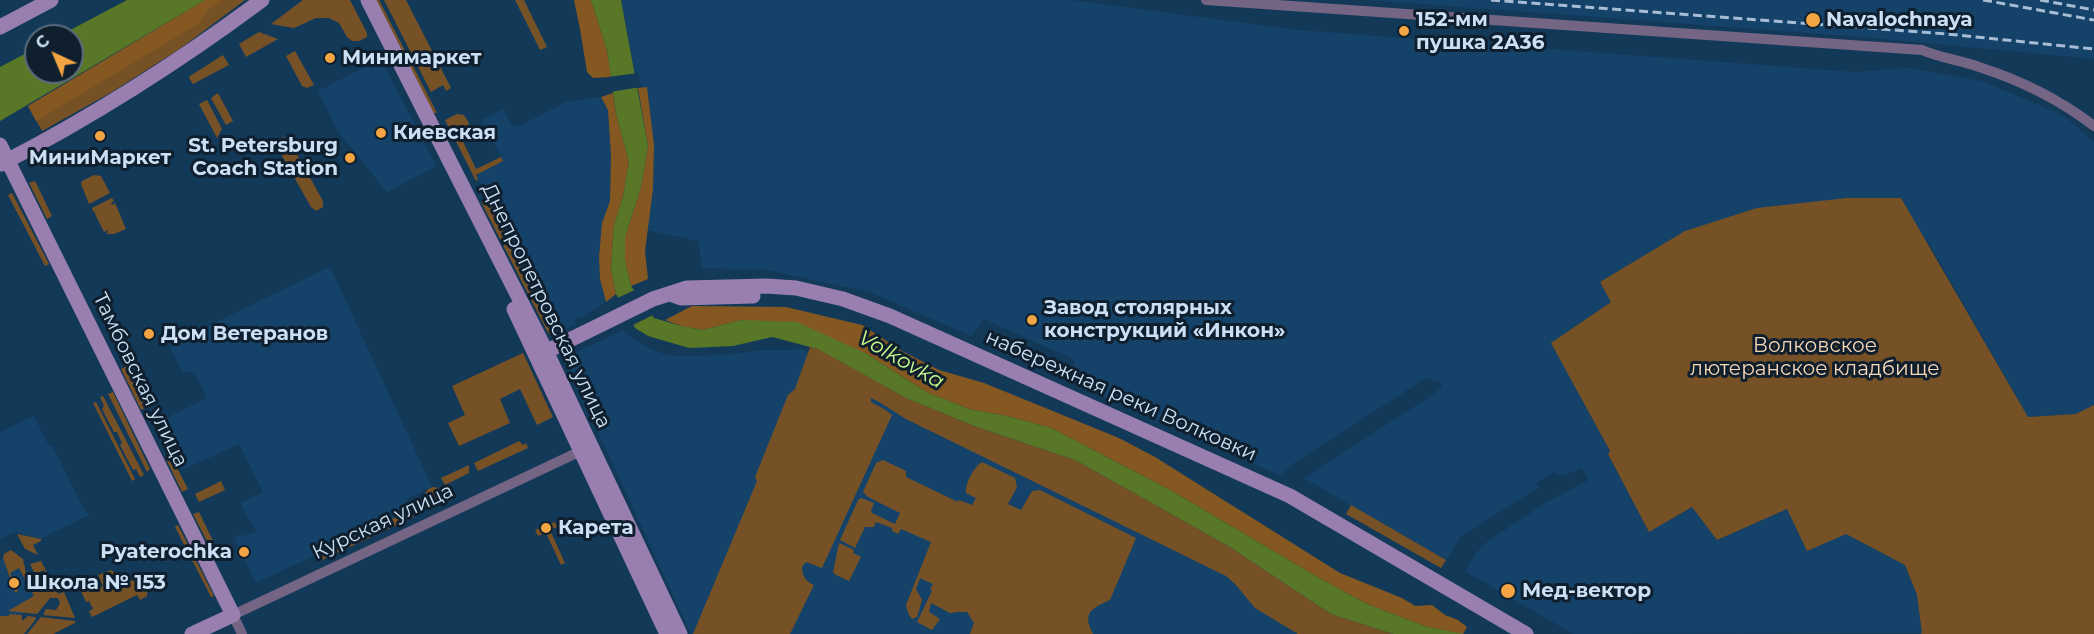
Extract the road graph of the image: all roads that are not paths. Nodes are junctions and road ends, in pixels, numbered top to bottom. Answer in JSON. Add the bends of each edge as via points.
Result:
{"nodes":[{"id":1,"x":51,"y":0,"type":"edge"},
{"id":2,"x":262,"y":0,"type":"edge"},
{"id":3,"x":357,"y":0,"type":"edge"},
{"id":4,"x":368,"y":0,"type":"edge"},
{"id":5,"x":1206,"y":0,"type":"edge"},
{"id":6,"x":0,"y":27,"type":"edge"},
{"id":7,"x":2094,"y":126,"type":"edge"},
{"id":8,"x":0,"y":145,"type":"edge"},
{"id":9,"x":4,"y":163,"type":"edge"},
{"id":10,"x":670,"y":294,"type":"junction"},
{"id":11,"x":542,"y":353,"type":"junction"},
{"id":12,"x":586,"y":449,"type":"junction"},
{"id":13,"x":233,"y":615,"type":"junction"},
{"id":14,"x":192,"y":634,"type":"edge"},
{"id":15,"x":242,"y":634,"type":"edge"},
{"id":16,"x":667,"y":634,"type":"edge"},
{"id":17,"x":680,"y":634,"type":"edge"},
{"id":18,"x":1506,"y":634,"type":"edge"},
{"id":19,"x":1526,"y":634,"type":"edge"}],
"edges":[{"from":1,"to":6,"type":"street"},
{"from":2,"to":9,"type":"street","via":[[159,72]]},
{"from":3,"to":11,"type":"street","name":"Днепропетровская улица"},
{"from":4,"to":11,"type":"street","name":"Днепропетровская улица"},
{"from":5,"to":7,"type":"street","via":[[1922,50],[2008,78],[2066,106]]},
{"from":8,"to":9,"type":"street","name":"Тамбовская улица"},
{"from":9,"to":13,"type":"street","name":"Тамбовская улица"},
{"from":10,"to":11,"type":"street","name":"набережная реки Волковки"},
{"from":10,"to":18,"type":"street","name":"набережная реки Волковки","via":[[681,298],[795,298],[872,319],[1273,499]]},
{"from":10,"to":19,"type":"street","name":"набережная реки Волковки","via":[[681,288],[782,286],[827,294],[875,310],[1290,496]]},
{"from":11,"to":12,"type":"street","name":"Днепропетровская улица"},
{"from":12,"to":13,"type":"street","name":"Курская улица"},
{"from":12,"to":16,"type":"street","name":"Днепропетровская улица"},
{"from":12,"to":17,"type":"street","name":"Днепропетровская улица"},
{"from":13,"to":14,"type":"street","name":"Курская улица"},
{"from":13,"to":15,"type":"street","name":"Тамбовская улица"}]}
